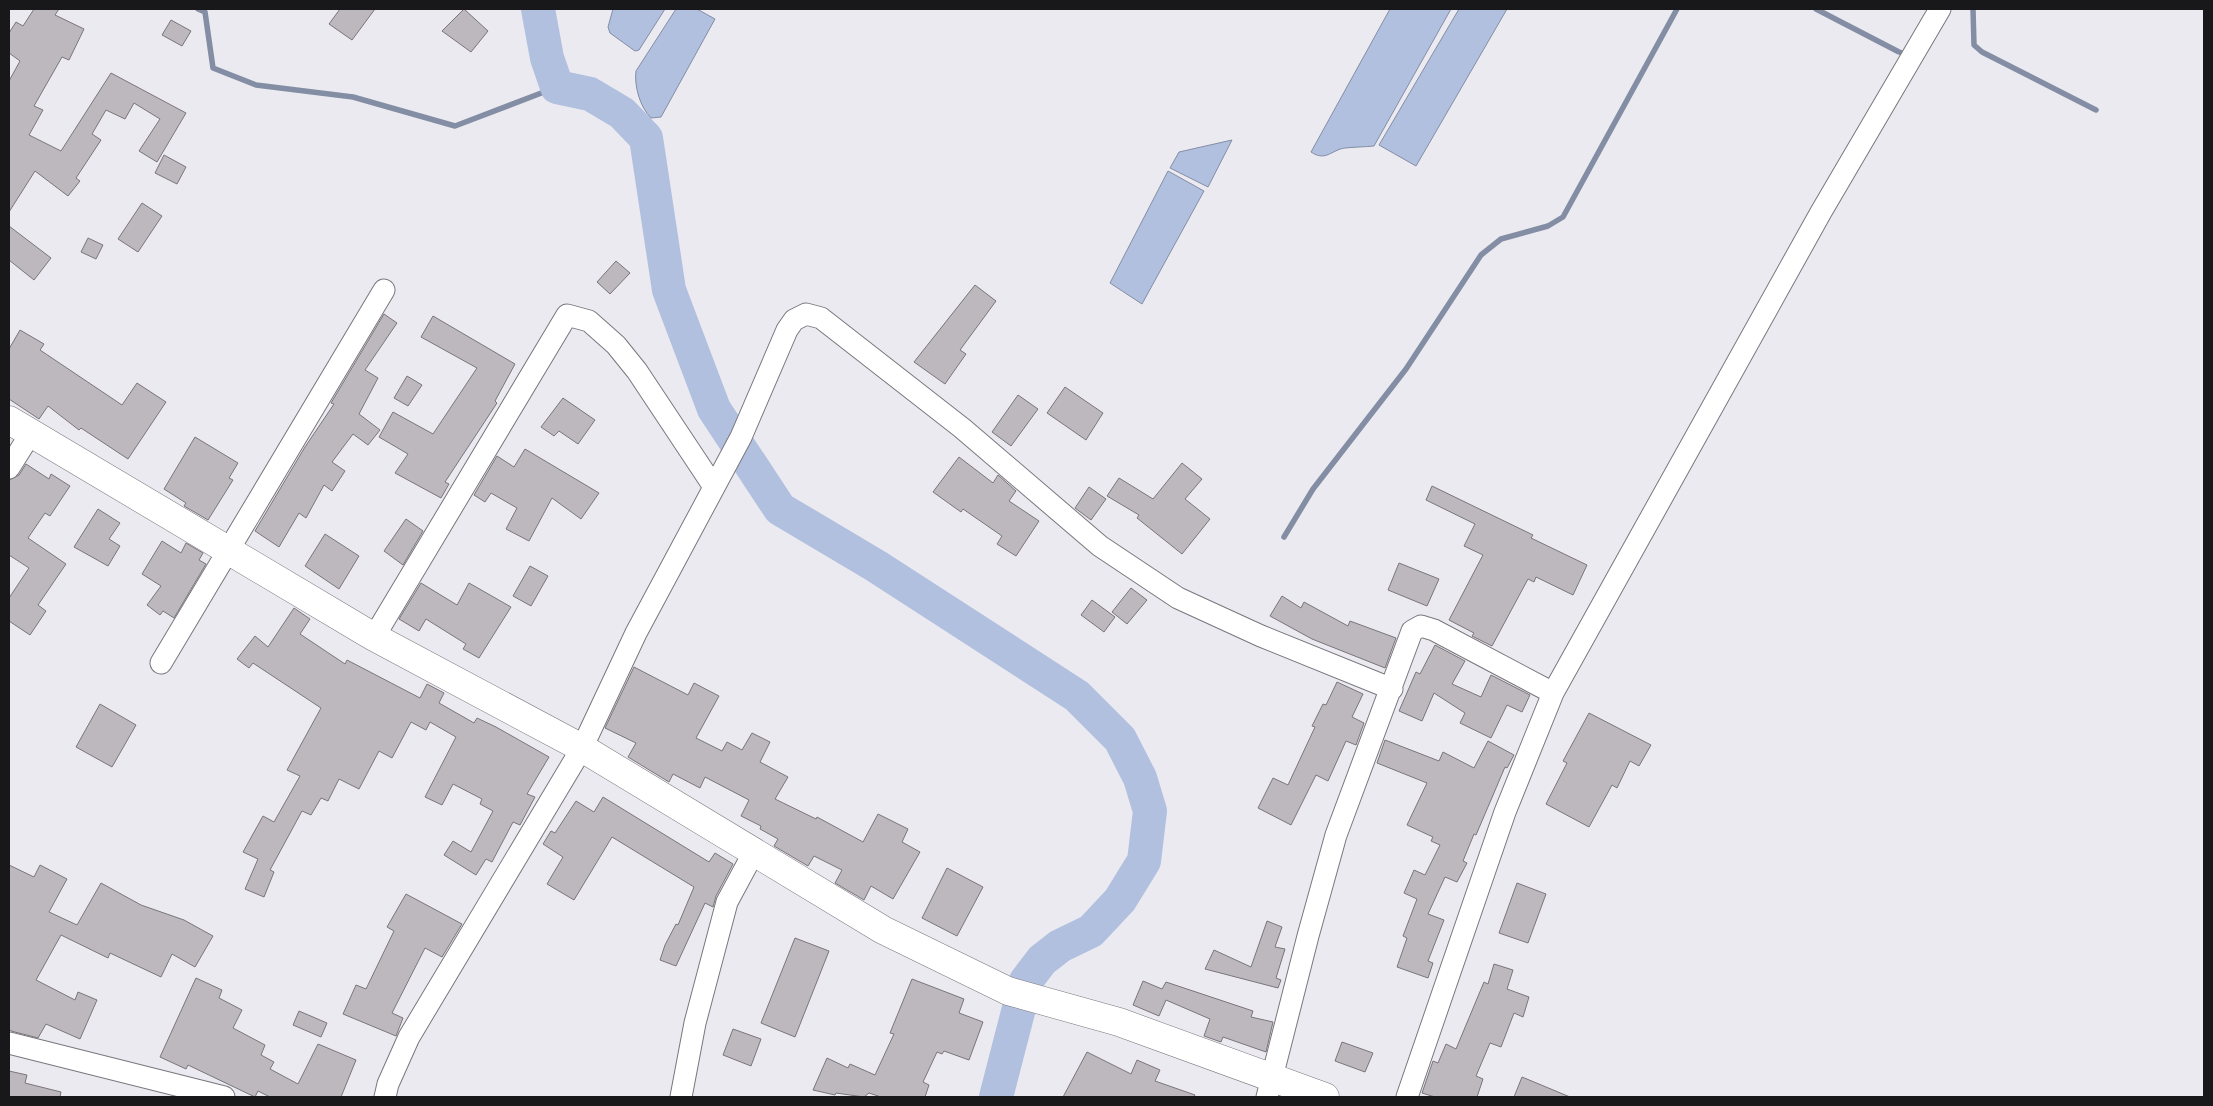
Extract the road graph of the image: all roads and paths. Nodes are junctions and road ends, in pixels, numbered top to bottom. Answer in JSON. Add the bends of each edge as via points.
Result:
{"nodes":[{"id":1,"x":1940,"y":9,"type":"edge"},
{"id":2,"x":384,"y":290,"type":"dead end"},
{"id":3,"x":20,"y":426,"type":"edge"},
{"id":4,"x":9,"y":468,"type":"edge"},
{"id":5,"x":717,"y":481,"type":"junction"},
{"id":6,"x":227,"y":550,"type":"junction"},
{"id":7,"x":374,"y":637,"type":"junction"},
{"id":8,"x":161,"y":663,"type":"dead end"},
{"id":9,"x":1392,"y":689,"type":"junction"},
{"id":10,"x":1553,"y":693,"type":"junction"},
{"id":11,"x":582,"y":748,"type":"junction"},
{"id":12,"x":755,"y":850,"type":"junction"},
{"id":13,"x":9,"y":1043,"type":"edge"},
{"id":14,"x":1270,"y":1087,"type":"edge"},
{"id":15,"x":224,"y":1097,"type":"edge"},
{"id":16,"x":385,"y":1097,"type":"edge"},
{"id":17,"x":681,"y":1097,"type":"edge"},
{"id":18,"x":1326,"y":1097,"type":"edge"},
{"id":19,"x":1407,"y":1097,"type":"edge"}],
"edges":[{"from":1,"to":10,"type":"street","via":[[1821,212]]},
{"from":2,"to":6,"type":"street"},
{"from":3,"to":4,"type":"street"},
{"from":3,"to":6,"type":"street"},
{"from":5,"to":7,"type":"street","via":[[616,344],[589,321],[567,315]]},
{"from":5,"to":9,"type":"street","via":[[794,320],[806,314],[821,318],[962,428],[1100,546],[1178,598]]},
{"from":5,"to":11,"type":"street","via":[[636,633]]},
{"from":6,"to":7,"type":"street"},
{"from":6,"to":8,"type":"street"},
{"from":7,"to":11,"type":"street"},
{"from":9,"to":10,"type":"street","via":[[1408,636],[1421,626]]},
{"from":9,"to":14,"type":"street","via":[[1336,836]]},
{"from":10,"to":19,"type":"street","via":[[1505,812]]},
{"from":11,"to":12,"type":"street"},
{"from":11,"to":16,"type":"street","via":[[409,1037]]},
{"from":12,"to":14,"type":"street","via":[[883,930],[1008,991],[1119,1022]]},
{"from":12,"to":17,"type":"street","via":[[727,902],[695,1023]]},
{"from":13,"to":15,"type":"street"},
{"from":14,"to":18,"type":"street"}]}
